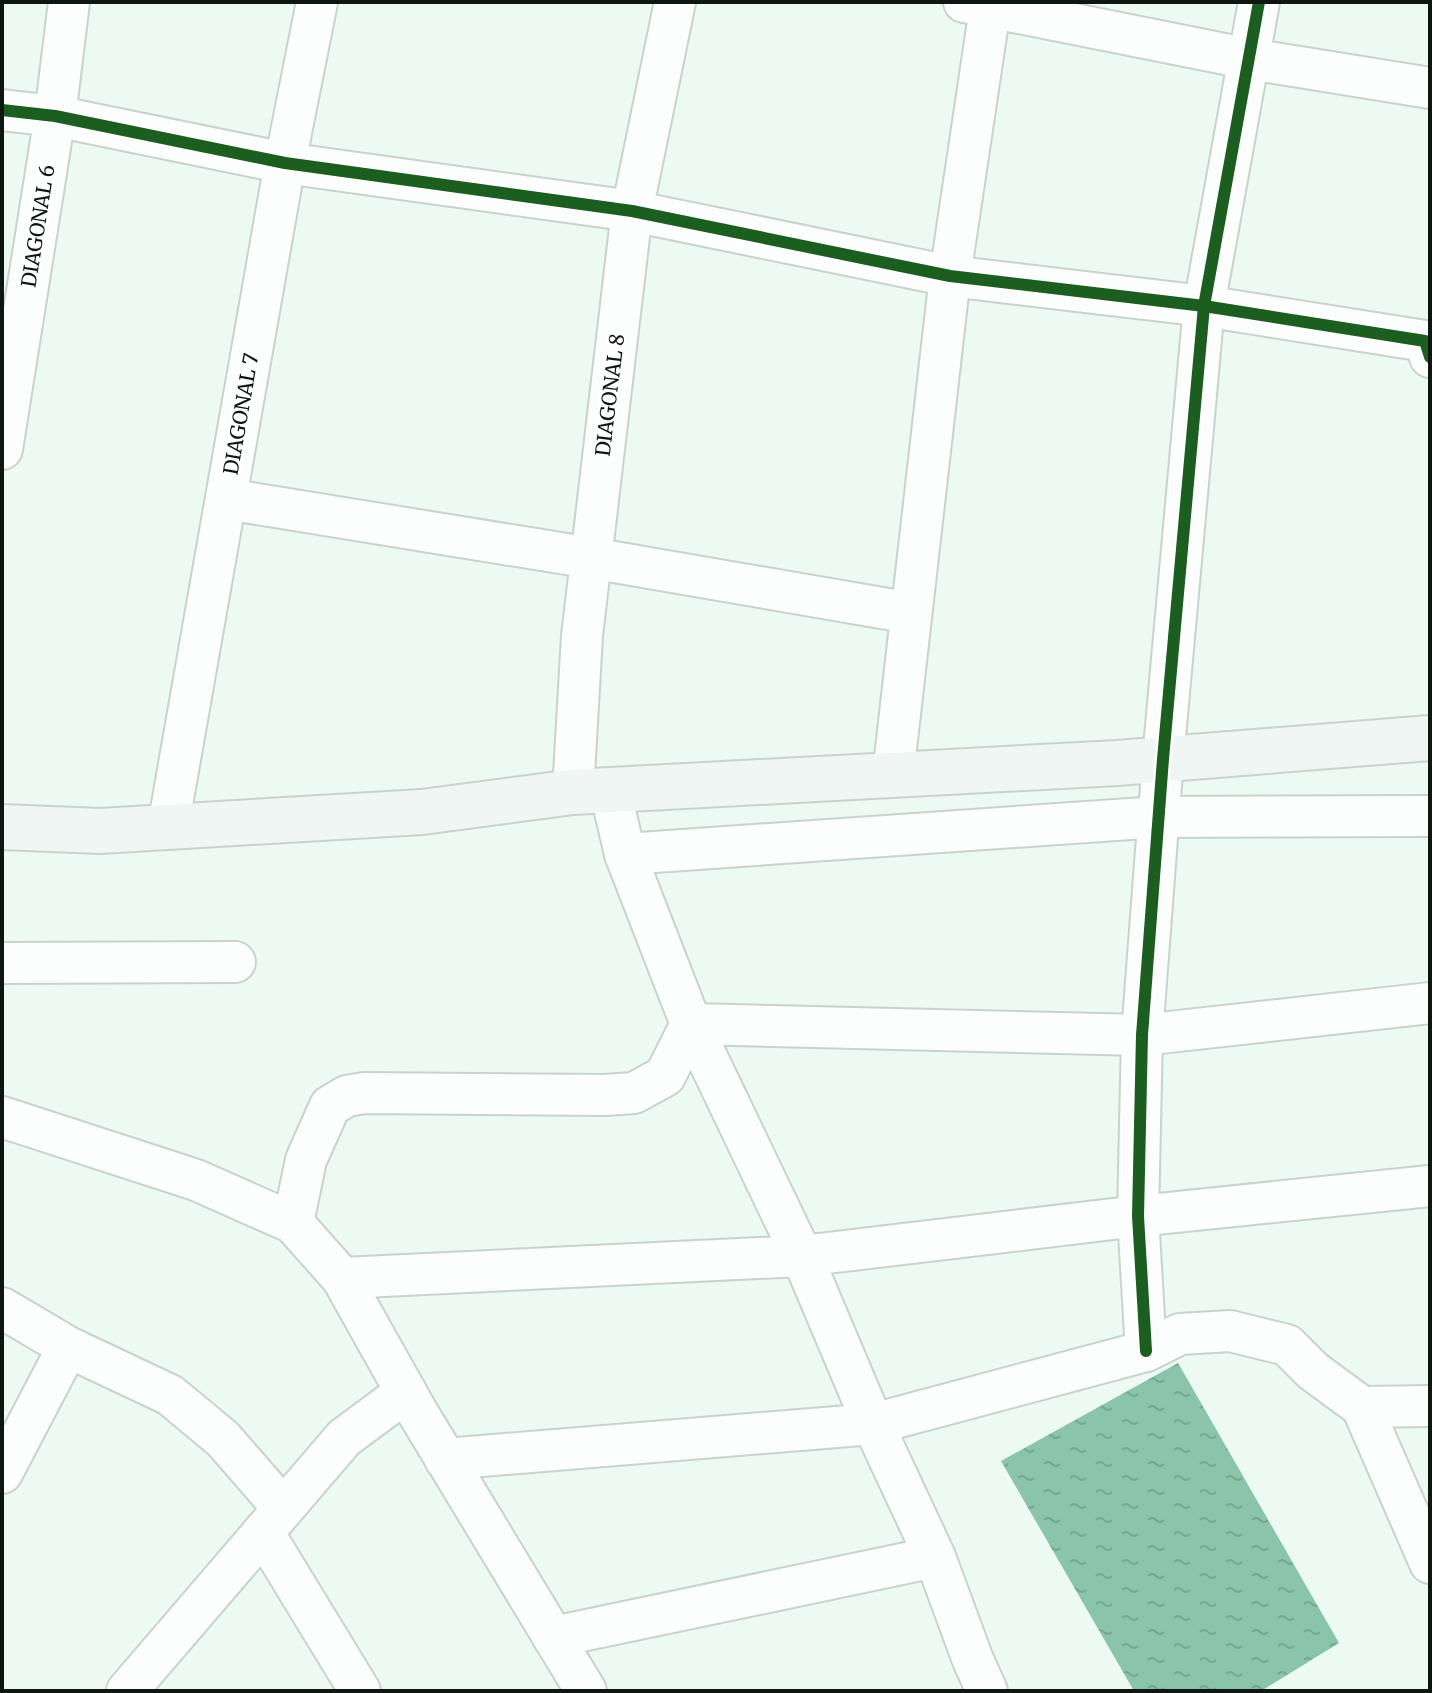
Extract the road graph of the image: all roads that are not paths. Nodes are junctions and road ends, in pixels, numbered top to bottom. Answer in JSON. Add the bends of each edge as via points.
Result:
{"nodes":[{"id":1,"x":69,"y":2,"type":"edge"},
{"id":2,"x":317,"y":2,"type":"edge"},
{"id":3,"x":675,"y":2,"type":"edge"},
{"id":4,"x":1259,"y":2,"type":"edge"},
{"id":5,"x":982,"y":4,"type":"edge"},
{"id":6,"x":1250,"y":59,"type":"junction"},
{"id":7,"x":1430,"y":88,"type":"edge"},
{"id":8,"x":2,"y":110,"type":"edge"},
{"id":9,"x":55,"y":116,"type":"junction"},
{"id":10,"x":285,"y":163,"type":"junction"},
{"id":11,"x":632,"y":211,"type":"junction"},
{"id":12,"x":950,"y":276,"type":"junction"},
{"id":13,"x":1204,"y":306,"type":"junction"},
{"id":14,"x":1430,"y":357,"type":"edge"},
{"id":15,"x":6,"y":402,"type":"edge"},
{"id":16,"x":2,"y":449,"type":"edge"},
{"id":17,"x":226,"y":499,"type":"junction"},
{"id":18,"x":591,"y":558,"type":"junction"},
{"id":19,"x":911,"y":613,"type":"junction"},
{"id":20,"x":1430,"y":738,"type":"edge"},
{"id":21,"x":1163,"y":759,"type":"junction"},
{"id":22,"x":893,"y":775,"type":"junction"},
{"id":23,"x":592,"y":791,"type":"junction"},
{"id":24,"x":1430,"y":816,"type":"edge"},
{"id":25,"x":1159,"y":817,"type":"junction"},
{"id":26,"x":2,"y":827,"type":"edge"},
{"id":27,"x":168,"y":827,"type":"junction"},
{"id":28,"x":625,"y":854,"type":"junction"},
{"id":29,"x":235,"y":962,"type":"dead end"},
{"id":30,"x":2,"y":963,"type":"edge"},
{"id":31,"x":1430,"y":1003,"type":"edge"},
{"id":32,"x":691,"y":1024,"type":"junction"},
{"id":33,"x":1142,"y":1035,"type":"junction"},
{"id":34,"x":2,"y":1117,"type":"edge"},
{"id":35,"x":1430,"y":1186,"type":"edge"},
{"id":36,"x":1138,"y":1216,"type":"junction"},
{"id":37,"x":293,"y":1223,"type":"junction"},
{"id":38,"x":802,"y":1256,"type":"junction"},
{"id":39,"x":342,"y":1278,"type":"junction"},
{"id":40,"x":2,"y":1308,"type":"edge"},
{"id":41,"x":68,"y":1347,"type":"junction"},
{"id":42,"x":1146,"y":1351,"type":"junction"},
{"id":43,"x":406,"y":1392,"type":"junction"},
{"id":44,"x":1430,"y":1406,"type":"edge"},
{"id":45,"x":1362,"y":1407,"type":"junction"},
{"id":46,"x":873,"y":1424,"type":"junction"},
{"id":47,"x":445,"y":1459,"type":"junction"},
{"id":48,"x":2,"y":1473,"type":"edge"},
{"id":49,"x":273,"y":1520,"type":"junction"},
{"id":50,"x":935,"y":1557,"type":"junction"},
{"id":51,"x":1430,"y":1563,"type":"edge"},
{"id":52,"x":553,"y":1637,"type":"junction"},
{"id":53,"x":127,"y":1691,"type":"edge"},
{"id":54,"x":360,"y":1691,"type":"edge"},
{"id":55,"x":586,"y":1691,"type":"edge"},
{"id":56,"x":987,"y":1691,"type":"edge"}],
"edges":[{"from":1,"to":9,"type":"street","name":"DIAGONAL 6"},
{"from":2,"to":10,"type":"street","name":"DIAGONAL 7"},
{"from":3,"to":11,"type":"street","name":"DIAGONAL 8"},
{"from":4,"to":6,"type":"street"},
{"from":5,"to":6,"type":"street"},
{"from":5,"to":12,"type":"street"},
{"from":6,"to":7,"type":"street"},
{"from":6,"to":13,"type":"street"},
{"from":8,"to":9,"type":"street"},
{"from":9,"to":10,"type":"street"},
{"from":9,"to":15,"type":"street","name":"DIAGONAL 6"},
{"from":10,"to":11,"type":"street"},
{"from":10,"to":17,"type":"street","name":"DIAGONAL 7"},
{"from":11,"to":12,"type":"street"},
{"from":11,"to":18,"type":"street","name":"DIAGONAL 8"},
{"from":12,"to":13,"type":"street"},
{"from":12,"to":19,"type":"street"},
{"from":13,"to":14,"type":"street","via":[[1425,341]]},
{"from":13,"to":21,"type":"street"},
{"from":15,"to":16,"type":"street","name":"DIAGONAL 6"},
{"from":17,"to":18,"type":"street"},
{"from":17,"to":27,"type":"street","name":"DIAGONAL 7"},
{"from":18,"to":19,"type":"street"},
{"from":18,"to":23,"type":"street","name":"DIAGONAL 8","via":[[582,636]]},
{"from":19,"to":22,"type":"street"},
{"from":20,"to":21,"type":"main road"},
{"from":21,"to":22,"type":"main road"},
{"from":21,"to":25,"type":"street"},
{"from":22,"to":23,"type":"main road"},
{"from":23,"to":27,"type":"main road","via":[[422,812]]},
{"from":23,"to":28,"type":"street","name":"DIAGONAL 8"},
{"from":24,"to":25,"type":"street"},
{"from":25,"to":28,"type":"street"},
{"from":25,"to":33,"type":"street"},
{"from":26,"to":27,"type":"main road"},
{"from":28,"to":32,"type":"street","name":"DIAGONAL 8"},
{"from":29,"to":30,"type":"street"},
{"from":31,"to":33,"type":"street"},
{"from":32,"to":33,"type":"street"},
{"from":32,"to":37,"type":"street","via":[[665,1076],[634,1093],[347,1096],[330,1106],[306,1160]]},
{"from":32,"to":38,"type":"street","name":"DIAGONAL 8"},
{"from":33,"to":36,"type":"street"},
{"from":34,"to":37,"type":"street","via":[[196,1180]]},
{"from":35,"to":36,"type":"street"},
{"from":36,"to":38,"type":"street"},
{"from":36,"to":42,"type":"street"},
{"from":37,"to":39,"type":"street"},
{"from":38,"to":39,"type":"street"},
{"from":38,"to":46,"type":"street","name":"DIAGONAL 8"},
{"from":39,"to":43,"type":"street"},
{"from":40,"to":41,"type":"street"},
{"from":41,"to":48,"type":"street"},
{"from":41,"to":49,"type":"street","via":[[170,1395],[223,1439]]},
{"from":42,"to":45,"type":"street","via":[[1180,1334],[1230,1331],[1287,1345]]},
{"from":42,"to":46,"type":"street"},
{"from":43,"to":47,"type":"street"},
{"from":43,"to":49,"type":"street","via":[[344,1438]]},
{"from":44,"to":45,"type":"street"},
{"from":45,"to":51,"type":"street"},
{"from":46,"to":47,"type":"street"},
{"from":46,"to":50,"type":"street","name":"DIAGONAL 8"},
{"from":47,"to":52,"type":"street"},
{"from":49,"to":53,"type":"street"},
{"from":49,"to":54,"type":"street"},
{"from":50,"to":52,"type":"street"},
{"from":50,"to":56,"type":"street","name":"DIAGONAL 8"},
{"from":52,"to":55,"type":"street"}]}
